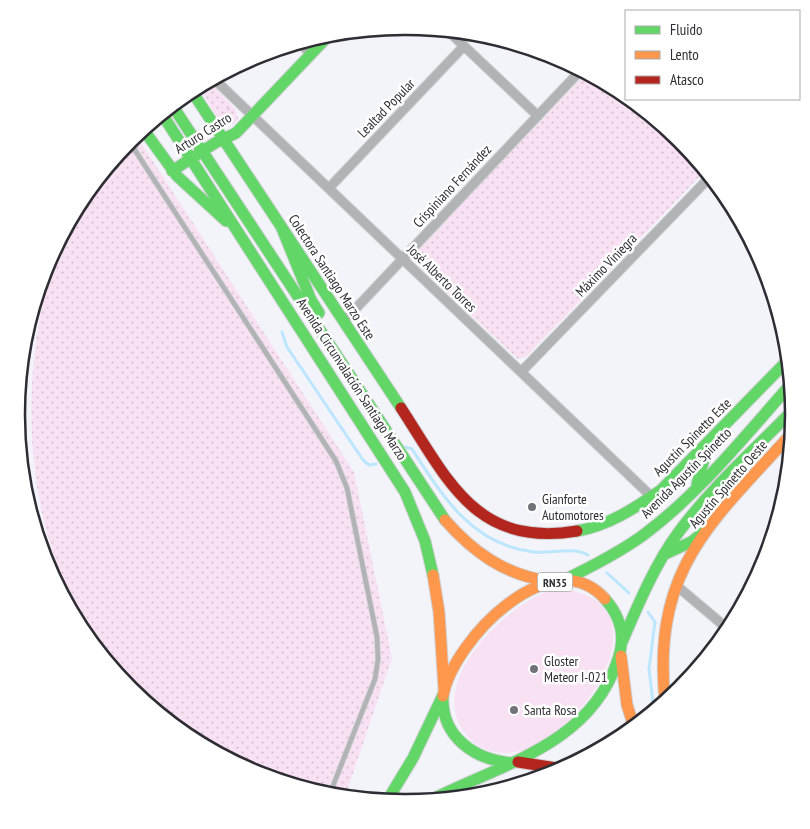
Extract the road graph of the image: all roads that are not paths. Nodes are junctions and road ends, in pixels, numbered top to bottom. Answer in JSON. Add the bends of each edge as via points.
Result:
{"nodes":[{"id":1,"x":456,"y":38,"type":"edge"},
{"id":2,"x":320,"y":44,"type":"edge"},
{"id":3,"x":464,"y":46,"type":"junction"},
{"id":4,"x":305,"y":48,"type":"edge"},
{"id":5,"x":311,"y":54,"type":"junction"},
{"id":6,"x":576,"y":75,"type":"edge"},
{"id":7,"x":219,"y":83,"type":"edge"},
{"id":8,"x":196,"y":98,"type":"edge"},
{"id":9,"x":176,"y":112,"type":"edge"},
{"id":10,"x":253,"y":116,"type":"junction"},
{"id":11,"x":538,"y":116,"type":"junction"},
{"id":12,"x":166,"y":120,"type":"edge"},
{"id":13,"x":147,"y":135,"type":"edge"},
{"id":14,"x":224,"y":139,"type":"junction"},
{"id":15,"x":134,"y":148,"type":"edge"},
{"id":16,"x":202,"y":151,"type":"junction"},
{"id":17,"x":191,"y":159,"type":"junction"},
{"id":18,"x":172,"y":171,"type":"junction"},
{"id":19,"x":705,"y":182,"type":"edge"},
{"id":20,"x":328,"y":188,"type":"junction"},
{"id":21,"x":281,"y":226,"type":"junction"},
{"id":22,"x":238,"y":231,"type":"junction"},
{"id":23,"x":402,"y":259,"type":"junction"},
{"id":24,"x":344,"y":321,"type":"junction"},
{"id":25,"x":782,"y":366,"type":"edge"},
{"id":26,"x":521,"y":372,"type":"junction"},
{"id":27,"x":784,"y":391,"type":"edge"},
{"id":28,"x":785,"y":419,"type":"edge"},
{"id":29,"x":391,"y":442,"type":"junction"},
{"id":30,"x":709,"y":442,"type":"junction"},
{"id":31,"x":783,"y":446,"type":"edge"},
{"id":32,"x":448,"y":480,"type":"joint"},
{"id":33,"x":695,"y":487,"type":"junction"},
{"id":34,"x":652,"y":497,"type":"junction"},
{"id":35,"x":704,"y":531,"type":"junction"},
{"id":36,"x":665,"y":554,"type":"junction"},
{"id":37,"x":559,"y":581,"type":"junction"},
{"id":38,"x":677,"y":586,"type":"junction"},
{"id":39,"x":722,"y":625,"type":"edge"},
{"id":40,"x":621,"y":647,"type":"junction"},
{"id":41,"x":443,"y":692,"type":"junction"},
{"id":42,"x":664,"y":692,"type":"edge"},
{"id":43,"x":632,"y":719,"type":"edge"},
{"id":44,"x":515,"y":762,"type":"junction"},
{"id":45,"x":548,"y":767,"type":"edge"},
{"id":46,"x":332,"y":787,"type":"edge"},
{"id":47,"x":450,"y":792,"type":"edge"},
{"id":48,"x":391,"y":794,"type":"edge"}],
"edges":[{"from":1,"to":3,"type":"street"},
{"from":2,"to":5,"type":"main road","name":"Arturo Castro"},
{"from":3,"to":11,"type":"street"},
{"from":3,"to":20,"type":"street","name":"Lealtad Popular"},
{"from":4,"to":5,"type":"street"},
{"from":5,"to":10,"type":"main road","name":"Arturo Castro"},
{"from":6,"to":11,"type":"street","name":"Crispiniano Fernández"},
{"from":7,"to":10,"type":"street","name":"José Alberto Torres"},
{"from":8,"to":14,"type":"main road","name":"Colectora Santiago Marzo Este"},
{"from":9,"to":16,"type":"main road","name":"Avenida Circunvalación Santiago Marzo","number":"RN35"},
{"from":10,"to":14,"type":"main road","name":"Arturo Castro","via":[[236,133]]},
{"from":10,"to":20,"type":"street","name":"José Alberto Torres"},
{"from":11,"to":23,"type":"street","name":"Crispiniano Fernández"},
{"from":12,"to":17,"type":"main road","name":"Avenida Circunvalación Santiago Marzo","number":"RN35"},
{"from":13,"to":18,"type":"main road"},
{"from":14,"to":16,"type":"main road","name":"Arturo Castro"},
{"from":14,"to":21,"type":"main road","name":"Colectora Santiago Marzo Este"},
{"from":15,"to":46,"type":"lane","via":[[330,452],[346,482],[377,637],[378,659],[373,685]]},
{"from":16,"to":17,"type":"main road","name":"Arturo Castro"},
{"from":16,"to":29,"type":"main road","name":"Avenida Circunvalación Santiago Marzo","number":"RN35"},
{"from":17,"to":18,"type":"main road","name":"Arturo Castro"},
{"from":17,"to":22,"type":"main road","name":"Avenida Circunvalación Santiago Marzo","number":"RN35"},
{"from":18,"to":22,"type":"main road"},
{"from":19,"to":26,"type":"street","name":"Máximo Viniegra"},
{"from":20,"to":23,"type":"street","name":"José Alberto Torres"},
{"from":21,"to":24,"type":"main road","name":"Colectora Santiago Marzo Este"},
{"from":21,"to":29,"type":"main road","via":[[311,300],[362,380]]},
{"from":22,"to":41,"type":"main road","name":"Avenida Circunvalación Santiago Marzo","number":"RN35","via":[[394,472],[410,502],[436,579]]},
{"from":23,"to":24,"type":"street","name":"Crispiniano Fernández"},
{"from":23,"to":26,"type":"street","name":"José Alberto Torres"},
{"from":24,"to":32,"type":"main road","name":"Colectora Santiago Marzo Este"},
{"from":25,"to":30,"type":"main road","name":"Agustín Spinetto Este"},
{"from":26,"to":34,"type":"street","name":"José Alberto Torres"},
{"from":27,"to":33,"type":"main road","name":"Avenida Agustín Spinetto"},
{"from":28,"to":36,"type":"main road","via":[[692,516]]},
{"from":29,"to":37,"type":"main road","name":"Avenida Circunvalación Santiago Marzo","number":"RN35","via":[[434,506],[470,546],[493,564],[513,574],[535,580]]},
{"from":30,"to":33,"type":"main road"},
{"from":30,"to":34,"type":"main road","name":"Agustín Spinetto Este"},
{"from":31,"to":35,"type":"main road","name":"Agustín Spinetto Oeste"},
{"from":32,"to":34,"type":"main road","name":"Agustín Spinetto Este","via":[[469,506],[487,520],[538,536],[565,535],[591,528]]},
{"from":33,"to":37,"type":"main road","name":"Avenida Agustín Spinetto","via":[[666,517],[639,538],[606,560]]},
{"from":35,"to":36,"type":"main road","via":[[695,540]]},
{"from":35,"to":38,"type":"main road","name":"Agustín Spinetto Oeste"},
{"from":36,"to":40,"type":"main road","via":[[643,593]]},
{"from":37,"to":40,"type":"main road","number":"RN35","via":[[585,584],[605,597],[619,618]]},
{"from":37,"to":41,"type":"main road","number":"RN35","via":[[526,591],[494,615],[461,653]]},
{"from":38,"to":39,"type":"street"},
{"from":38,"to":42,"type":"main road","name":"Agustín Spinetto Oeste","via":[[668,611],[663,641]]},
{"from":40,"to":43,"type":"main road","via":[[626,697]]},
{"from":40,"to":44,"type":"main road","number":"RN35","via":[[613,674],[589,711],[552,744]]},
{"from":41,"to":44,"type":"main road","number":"RN35","via":[[447,721],[460,742],[484,758]]},
{"from":41,"to":48,"type":"main road","number":"RN35","via":[[413,758]]},
{"from":44,"to":45,"type":"main road"},
{"from":44,"to":47,"type":"main road","number":"RN35"}]}
